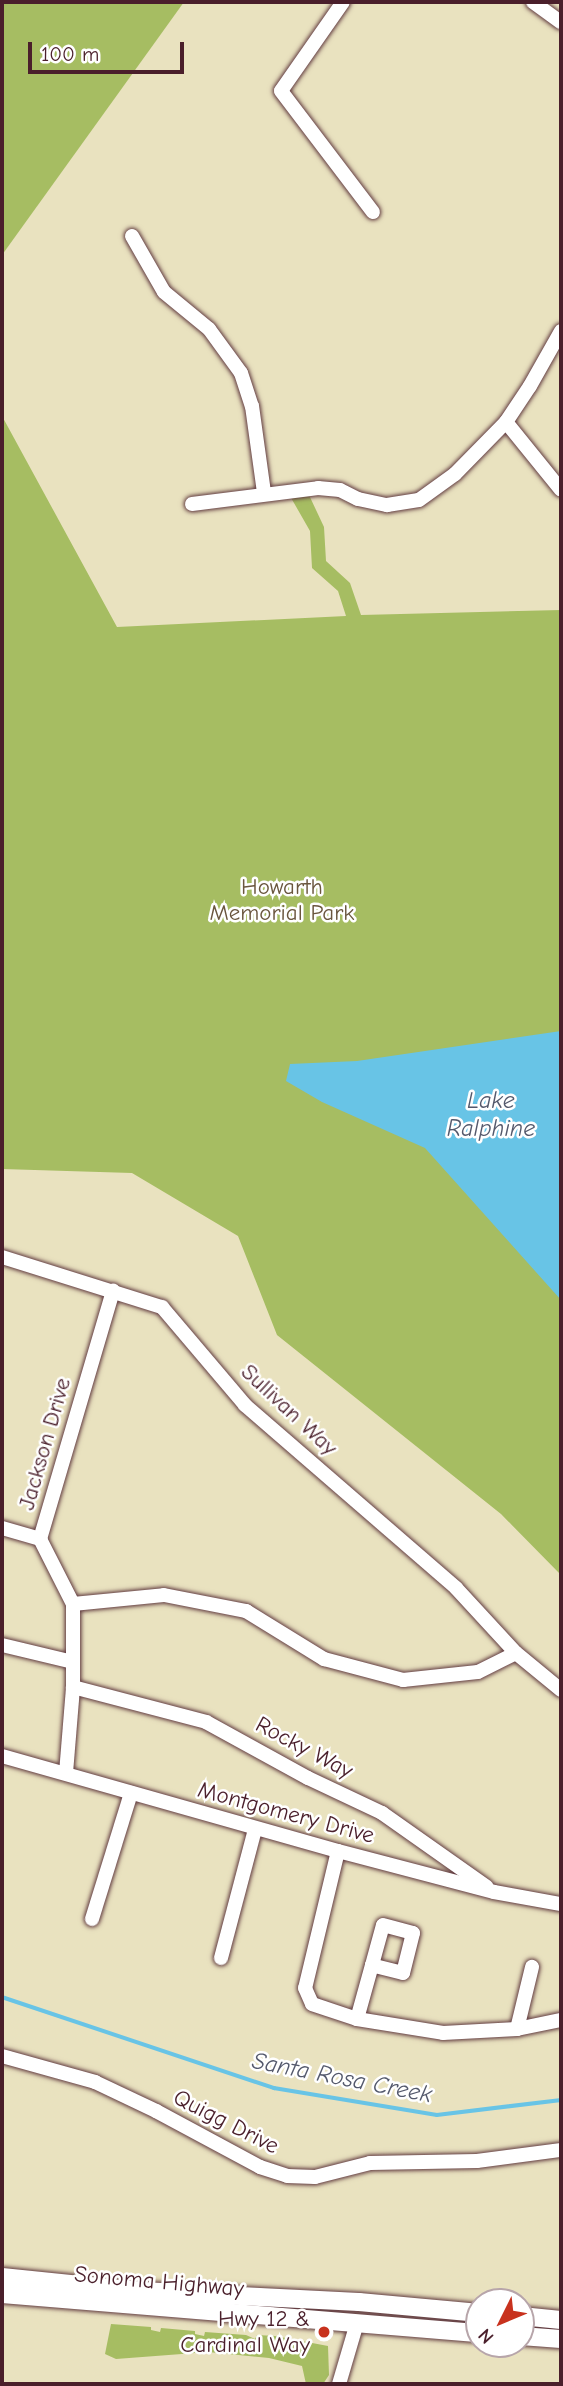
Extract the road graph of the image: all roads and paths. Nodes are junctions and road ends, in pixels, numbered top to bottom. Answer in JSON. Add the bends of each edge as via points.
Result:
{"nodes":[{"id":1,"x":343,"y":2,"type":"edge"},
{"id":2,"x":533,"y":2,"type":"edge"},
{"id":3,"x":561,"y":22,"type":"edge"},
{"id":4,"x":373,"y":212,"type":"dead end"},
{"id":5,"x":132,"y":236,"type":"dead end"},
{"id":6,"x":561,"y":331,"type":"edge"},
{"id":7,"x":506,"y":422,"type":"junction"},
{"id":8,"x":561,"y":490,"type":"edge"},
{"id":9,"x":264,"y":493,"type":"junction"},
{"id":10,"x":192,"y":504,"type":"dead end"},
{"id":11,"x":2,"y":1257,"type":"edge"},
{"id":12,"x":113,"y":1291,"type":"junction"},
{"id":13,"x":2,"y":1528,"type":"edge"},
{"id":14,"x":40,"y":1539,"type":"junction"},
{"id":15,"x":73,"y":1604,"type":"junction"},
{"id":16,"x":2,"y":1645,"type":"edge"},
{"id":17,"x":516,"y":1653,"type":"junction"},
{"id":18,"x":73,"y":1662,"type":"junction"},
{"id":19,"x":73,"y":1687,"type":"junction"},
{"id":20,"x":561,"y":1690,"type":"edge"},
{"id":21,"x":2,"y":1756,"type":"edge"},
{"id":22,"x":66,"y":1773,"type":"junction"},
{"id":23,"x":131,"y":1793,"type":"junction"},
{"id":24,"x":255,"y":1829,"type":"junction"},
{"id":25,"x":338,"y":1851,"type":"junction"},
{"id":26,"x":494,"y":1892,"type":"junction"},
{"id":27,"x":561,"y":1904,"type":"edge"},
{"id":28,"x":92,"y":1919,"type":"dead end"},
{"id":29,"x":221,"y":1958,"type":"dead end"},
{"id":30,"x":372,"y":1965,"type":"dead end"},
{"id":31,"x":532,"y":1967,"type":"dead end"},
{"id":32,"x":357,"y":2020,"type":"junction"},
{"id":33,"x":561,"y":2020,"type":"edge"},
{"id":34,"x":517,"y":2029,"type":"junction"},
{"id":35,"x":2,"y":2056,"type":"edge"},
{"id":36,"x":561,"y":2150,"type":"edge"},
{"id":37,"x":2,"y":2277,"type":"edge"},
{"id":38,"x":2,"y":2294,"type":"edge"},
{"id":39,"x":359,"y":2302,"type":"junction"},
{"id":40,"x":465,"y":2312,"type":"edge"},
{"id":41,"x":535,"y":2317,"type":"edge"},
{"id":42,"x":561,"y":2319,"type":"edge"},
{"id":43,"x":357,"y":2323,"type":"junction"},
{"id":44,"x":465,"y":2332,"type":"edge"},
{"id":45,"x":535,"y":2337,"type":"edge"},
{"id":46,"x":561,"y":2339,"type":"edge"},
{"id":47,"x":339,"y":2384,"type":"edge"}],
"edges":[{"from":1,"to":4,"type":"street","via":[[281,91]]},
{"from":2,"to":3,"type":"street"},
{"from":5,"to":9,"type":"street","via":[[164,292],[209,329],[241,373],[252,406]]},
{"from":6,"to":7,"type":"street"},
{"from":7,"to":8,"type":"street"},
{"from":7,"to":9,"type":"street","via":[[455,474],[419,500],[387,505],[318,488]]},
{"from":9,"to":10,"type":"street"},
{"from":11,"to":12,"type":"street","name":"Sullivan Way"},
{"from":12,"to":14,"type":"street","name":"Jackson Drive"},
{"from":12,"to":17,"type":"street","name":"Sullivan Way","via":[[162,1307],[245,1405],[456,1588]]},
{"from":13,"to":14,"type":"street"},
{"from":14,"to":15,"type":"street","name":"Jackson Drive"},
{"from":15,"to":17,"type":"street","via":[[164,1595],[246,1611],[324,1659],[403,1680],[478,1672]]},
{"from":15,"to":18,"type":"street","name":"Jackson Drive"},
{"from":16,"to":18,"type":"street"},
{"from":17,"to":20,"type":"street","name":"Sullivan Way"},
{"from":18,"to":19,"type":"street","name":"Jackson Drive"},
{"from":19,"to":22,"type":"street","name":"Jackson Drive"},
{"from":19,"to":26,"type":"street","name":"Rocky Way","via":[[206,1722],[382,1813]]},
{"from":21,"to":22,"type":"street","name":"Montgomery Drive"},
{"from":22,"to":23,"type":"street","name":"Montgomery Drive"},
{"from":23,"to":24,"type":"street","name":"Montgomery Drive"},
{"from":23,"to":28,"type":"street"},
{"from":24,"to":25,"type":"street","name":"Montgomery Drive"},
{"from":24,"to":29,"type":"street"},
{"from":25,"to":26,"type":"street","name":"Montgomery Drive"},
{"from":25,"to":32,"type":"street","via":[[304,1988],[312,2004]]},
{"from":26,"to":27,"type":"street","name":"Montgomery Drive"},
{"from":30,"to":32,"type":"street"},
{"from":31,"to":34,"type":"street"},
{"from":32,"to":34,"type":"street","via":[[443,2033]]},
{"from":33,"to":34,"type":"street"},
{"from":35,"to":36,"type":"street","name":"Quigg Drive","via":[[95,2082],[260,2167],[287,2176],[315,2177],[386,2161],[477,2161]]},
{"from":37,"to":39,"type":"main road","name":"Sonoma Highway","via":[[150,2291]]},
{"from":38,"to":43,"type":"main road","name":"Sonoma Highway"},
{"from":39,"to":40,"type":"main road","name":"Sonoma Highway"},
{"from":39,"to":43,"type":"main road"},
{"from":41,"to":42,"type":"main road"},
{"from":43,"to":44,"type":"main road","name":"Sonoma Highway"},
{"from":43,"to":47,"type":"street"},
{"from":45,"to":46,"type":"main road"}]}
